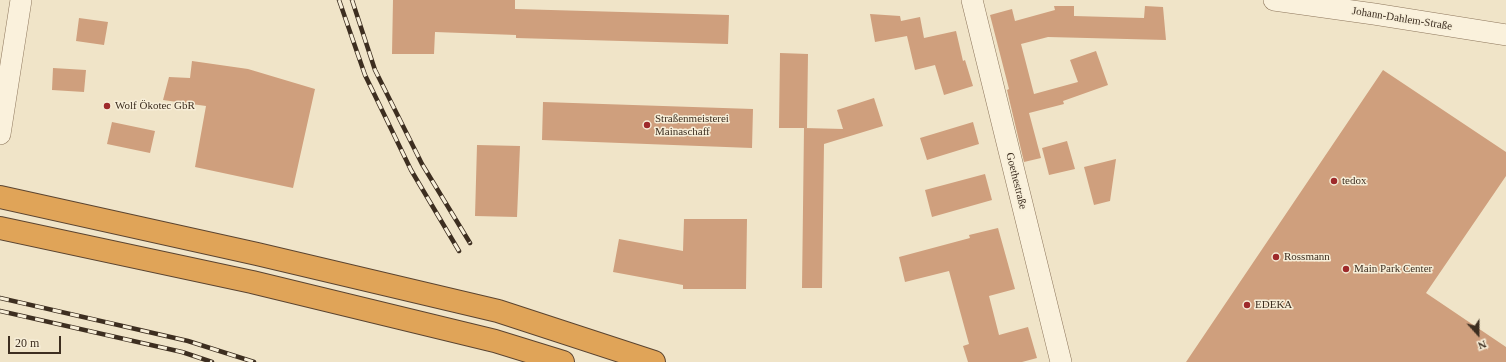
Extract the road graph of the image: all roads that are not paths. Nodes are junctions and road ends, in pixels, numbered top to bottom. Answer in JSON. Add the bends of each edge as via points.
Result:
{"nodes":[{"id":1,"x":21,"y":0,"type":"edge"},
{"id":2,"x":972,"y":0,"type":"edge"},
{"id":3,"x":1274,"y":0,"type":"edge"},
{"id":4,"x":1506,"y":35,"type":"edge"},
{"id":5,"x":0,"y":134,"type":"edge"},
{"id":6,"x":0,"y":197,"type":"edge"},
{"id":7,"x":0,"y":228,"type":"edge"},
{"id":8,"x":563,"y":362,"type":"edge"},
{"id":9,"x":654,"y":362,"type":"edge"},
{"id":10,"x":1061,"y":362,"type":"edge"}],
"edges":[{"from":1,"to":5,"type":"street"},
{"from":2,"to":10,"type":"street","name":"Goethestraße"},
{"from":3,"to":4,"type":"street","name":"Johann-Dahlem-Straße"},
{"from":6,"to":9,"type":"highway","via":[[498,311]]},
{"from":7,"to":8,"type":"highway","via":[[267,286],[495,341]]}]}
